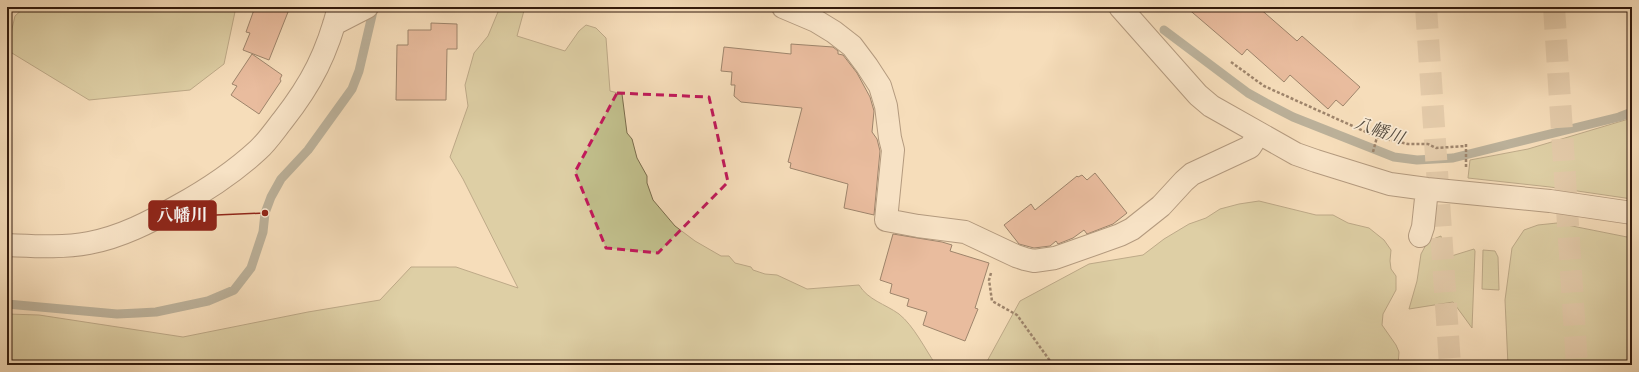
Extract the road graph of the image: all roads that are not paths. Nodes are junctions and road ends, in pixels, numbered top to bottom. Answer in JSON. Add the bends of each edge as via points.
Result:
{"nodes":[{"id":1,"x":783,"y":7,"type":"edge"},
{"id":2,"x":1120,"y":7,"type":"edge"},
{"id":3,"x":350,"y":12,"type":"edge"},
{"id":4,"x":1258,"y":133,"type":"junction"},
{"id":5,"x":1427,"y":189,"type":"junction"},
{"id":6,"x":1632,"y":213,"type":"edge"},
{"id":7,"x":1420,"y":236,"type":"dead end"},
{"id":8,"x":7,"y":245,"type":"edge"}],
"edges":[{"from":1,"to":4,"type":"street","via":[[816,21],[852,46],[880,86],[893,150],[886,220],[965,232],[1025,259],[1044,260],[1132,229],[1155,211],[1192,174],[1250,147]]},
{"from":2,"to":4,"type":"street","via":[[1198,95],[1211,106]]},
{"from":3,"to":8,"type":"street","via":[[294,106],[259,149],[209,188],[159,217],[110,238],[65,246]]},
{"from":4,"to":5,"type":"street","via":[[1296,154],[1316,161],[1390,184]]},
{"from":5,"to":6,"type":"street","via":[[1550,200]]},
{"from":5,"to":7,"type":"street"}]}
